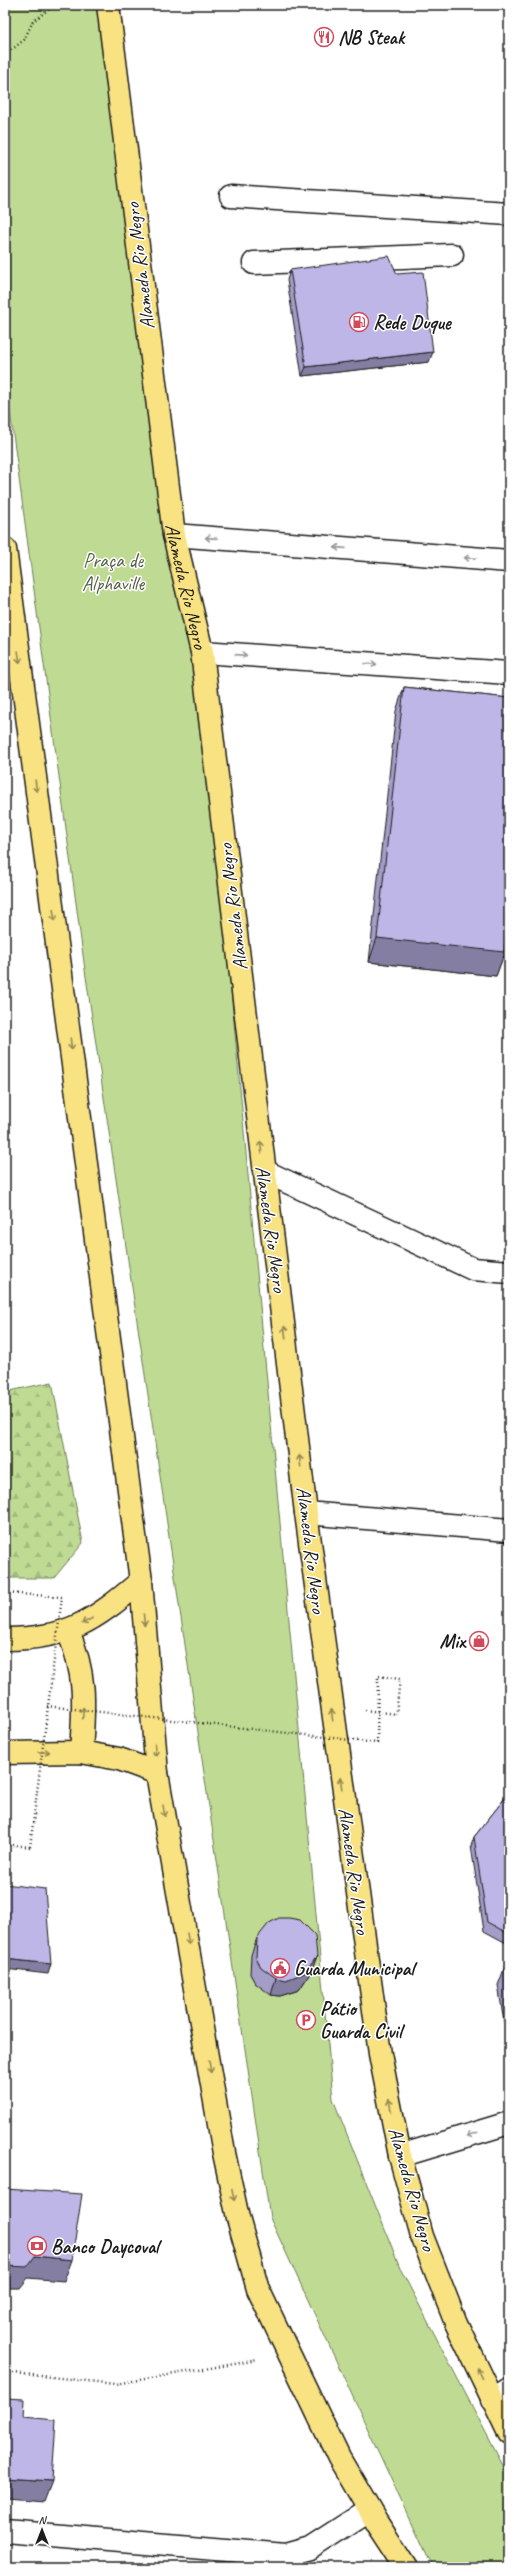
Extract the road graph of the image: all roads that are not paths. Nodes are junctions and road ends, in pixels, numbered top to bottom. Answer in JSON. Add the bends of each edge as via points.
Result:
{"nodes":[{"id":1,"x":108,"y":5,"type":"edge"},
{"id":2,"x":231,"y":196,"type":"dead end"},
{"id":3,"x":509,"y":214,"type":"edge"},
{"id":4,"x":452,"y":255,"type":"dead end"},
{"id":5,"x":254,"y":263,"type":"dead end"},
{"id":6,"x":174,"y":535,"type":"junction"},
{"id":7,"x":5,"y":549,"type":"edge"},
{"id":8,"x":509,"y":561,"type":"edge"},
{"id":9,"x":202,"y":652,"type":"junction"},
{"id":10,"x":509,"y":674,"type":"edge"},
{"id":11,"x":264,"y":1171,"type":"junction"},
{"id":12,"x":509,"y":1272,"type":"edge"},
{"id":13,"x":306,"y":1513,"type":"junction"},
{"id":14,"x":509,"y":1530,"type":"edge"},
{"id":15,"x":141,"y":1581,"type":"junction"},
{"id":16,"x":68,"y":1631,"type":"junction"},
{"id":17,"x":5,"y":1639,"type":"edge"},
{"id":18,"x":81,"y":1752,"type":"junction"},
{"id":19,"x":5,"y":1753,"type":"edge"},
{"id":20,"x":158,"y":1773,"type":"junction"},
{"id":21,"x":509,"y":2123,"type":"edge"},
{"id":22,"x":400,"y":2156,"type":"junction"},
{"id":23,"x":501,"y":2394,"type":"edge"},
{"id":24,"x":509,"y":2433,"type":"edge"},
{"id":25,"x":369,"y":2510,"type":"junction"},
{"id":26,"x":5,"y":2532,"type":"edge"},
{"id":27,"x":406,"y":2567,"type":"edge"}],
"edges":[{"from":1,"to":6,"type":"main road","name":"Alameda Rio Negro"},
{"from":2,"to":3,"type":"lane"},
{"from":4,"to":5,"type":"lane"},
{"from":8,"to":6,"type":"lane","one_way":true},
{"from":6,"to":9,"type":"main road","name":"Alameda Rio Negro"},
{"from":7,"to":15,"type":"main road","one_way":true},
{"from":9,"to":10,"type":"lane","one_way":true},
{"from":11,"to":9,"type":"main road","name":"Alameda Rio Negro","one_way":true},
{"from":11,"to":12,"type":"lane","via":[[473,1269]]},
{"from":13,"to":11,"type":"main road","name":"Alameda Rio Negro","one_way":true},
{"from":13,"to":14,"type":"lane"},
{"from":22,"to":13,"type":"main road","name":"Alameda Rio Negro","one_way":true,"via":[[380,2054]]},
{"from":15,"to":16,"type":"main road","one_way":true,"via":[[106,1611]]},
{"from":15,"to":20,"type":"main road","one_way":true},
{"from":16,"to":17,"type":"main road","via":[[25,1639]]},
{"from":18,"to":16,"type":"main road","one_way":true,"via":[[84,1683],[78,1656]]},
{"from":19,"to":18,"type":"main road","one_way":true},
{"from":18,"to":20,"type":"main road","via":[[119,1759]]},
{"from":20,"to":25,"type":"main road","one_way":true,"via":[[238,2218],[258,2289],[339,2458]]},
{"from":21,"to":22,"type":"lane","one_way":true},
{"from":23,"to":22,"type":"main road","name":"Alameda Rio Negro","one_way":true,"via":[[456,2323],[425,2243]]},
{"from":23,"to":24,"type":"main road","name":"Alameda Rio Negro"},
{"from":25,"to":26,"type":"lane","via":[[310,2548],[285,2555]]},
{"from":25,"to":27,"type":"main road"}]}
